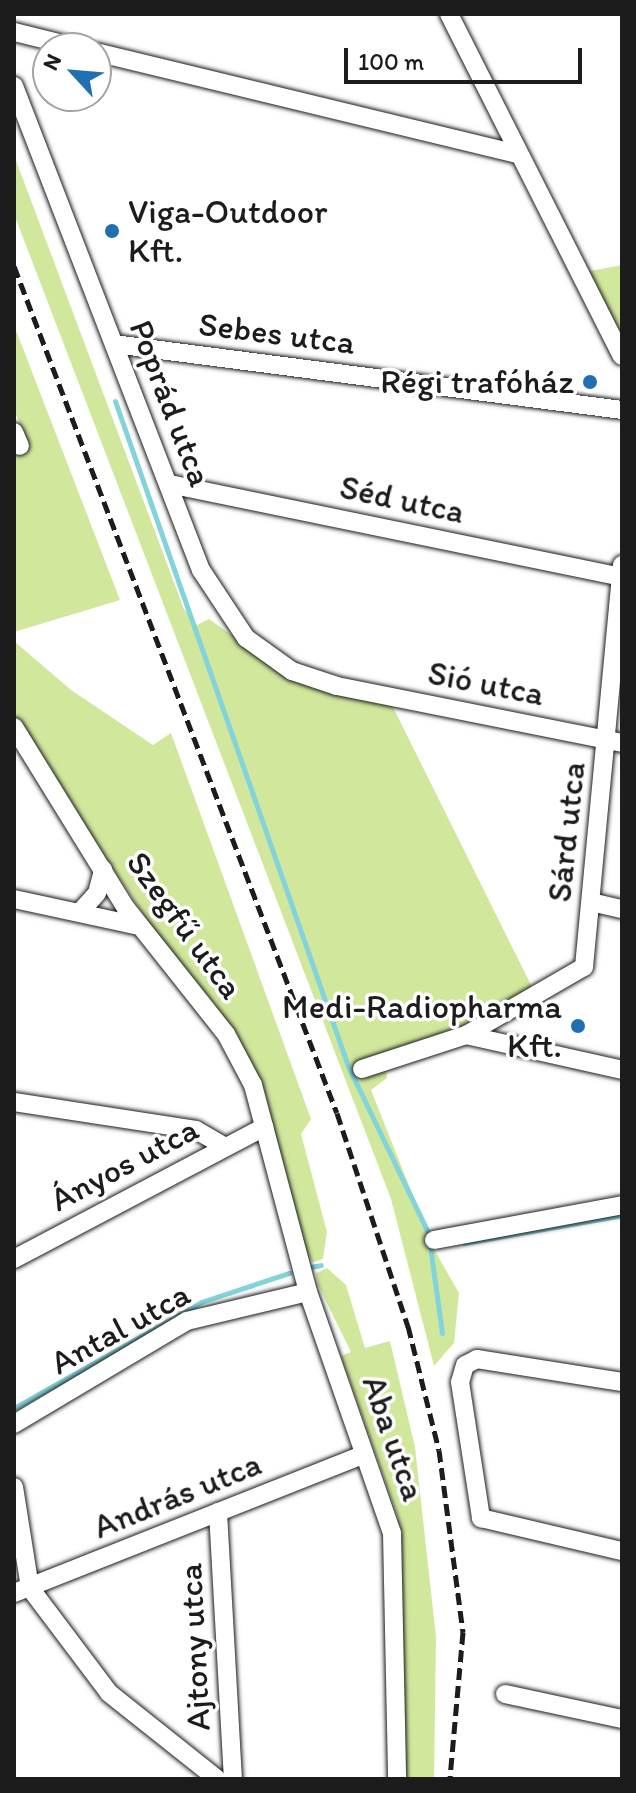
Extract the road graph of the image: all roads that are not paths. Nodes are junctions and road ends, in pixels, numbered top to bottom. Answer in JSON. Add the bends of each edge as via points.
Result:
{"nodes":[{"id":1,"x":449,"y":14,"type":"edge"},
{"id":2,"x":112,"y":56,"type":"edge"},
{"id":3,"x":14,"y":86,"type":"edge"},
{"id":4,"x":519,"y":154,"type":"junction"},
{"id":5,"x":114,"y":344,"type":"junction"},
{"id":6,"x":622,"y":356,"type":"edge"},
{"id":7,"x":622,"y":410,"type":"edge"},
{"id":8,"x":169,"y":484,"type":"junction"},
{"id":9,"x":622,"y":573,"type":"edge"},
{"id":10,"x":337,"y":686,"type":"joint"},
{"id":11,"x":14,"y":727,"type":"edge"},
{"id":12,"x":615,"y":741,"type":"edge"},
{"id":13,"x":103,"y":870,"type":"junction"},
{"id":14,"x":14,"y":899,"type":"edge"},
{"id":15,"x":591,"y":902,"type":"junction"},
{"id":16,"x":622,"y":909,"type":"edge"},
{"id":17,"x":80,"y":912,"type":"junction"},
{"id":18,"x":139,"y":926,"type":"junction"},
{"id":19,"x":466,"y":1035,"type":"junction"},
{"id":20,"x":362,"y":1069,"type":"dead end"},
{"id":21,"x":622,"y":1070,"type":"edge"},
{"id":22,"x":14,"y":1102,"type":"edge"},
{"id":23,"x":264,"y":1127,"type":"junction"},
{"id":24,"x":225,"y":1147,"type":"junction"},
{"id":25,"x":622,"y":1205,"type":"edge"},
{"id":26,"x":434,"y":1240,"type":"dead end"},
{"id":27,"x":14,"y":1259,"type":"edge"},
{"id":28,"x":308,"y":1292,"type":"junction"},
{"id":29,"x":622,"y":1382,"type":"edge"},
{"id":30,"x":14,"y":1424,"type":"edge"},
{"id":31,"x":363,"y":1455,"type":"junction"},
{"id":32,"x":14,"y":1487,"type":"edge"},
{"id":33,"x":218,"y":1512,"type":"junction"},
{"id":34,"x":622,"y":1551,"type":"edge"},
{"id":35,"x":22,"y":1591,"type":"edge"},
{"id":36,"x":505,"y":1694,"type":"dead end"},
{"id":37,"x":622,"y":1719,"type":"edge"},
{"id":38,"x":217,"y":1779,"type":"edge"},
{"id":39,"x":233,"y":1779,"type":"edge"},
{"id":40,"x":397,"y":1779,"type":"edge"}],
"edges":[{"from":1,"to":4,"type":"street"},
{"from":2,"to":4,"type":"street"},
{"from":3,"to":5,"type":"street","name":"Poprád utca"},
{"from":4,"to":6,"type":"street"},
{"from":5,"to":7,"type":"street","name":"Sebes utca"},
{"from":5,"to":8,"type":"street","name":"Poprád utca"},
{"from":8,"to":9,"type":"street","name":"Séd utca"},
{"from":8,"to":10,"type":"street","name":"Poprád utca","via":[[201,570],[236,627],[292,671]]},
{"from":9,"to":12,"type":"street","name":"Sárd utca"},
{"from":10,"to":12,"type":"street","name":"Sió utca"},
{"from":11,"to":13,"type":"street","name":"Szegfű utca"},
{"from":12,"to":15,"type":"street","name":"Sárd utca"},
{"from":13,"to":17,"type":"street","via":[[97,893]]},
{"from":13,"to":18,"type":"street","name":"Szegfű utca"},
{"from":14,"to":17,"type":"street"},
{"from":15,"to":16,"type":"street"},
{"from":15,"to":19,"type":"street","name":"Sárd utca","via":[[582,972],[505,1006]]},
{"from":17,"to":18,"type":"street"},
{"from":18,"to":23,"type":"street","name":"Szegfű utca","via":[[226,1034]]},
{"from":19,"to":20,"type":"street"},
{"from":19,"to":21,"type":"street"},
{"from":22,"to":24,"type":"street","via":[[196,1130]]},
{"from":23,"to":24,"type":"street","name":"Ányos utca"},
{"from":23,"to":28,"type":"street","name":"Aba utca"},
{"from":24,"to":27,"type":"street","name":"Ányos utca"},
{"from":25,"to":26,"type":"street"},
{"from":28,"to":30,"type":"street","name":"Antal utca","via":[[187,1321]]},
{"from":28,"to":31,"type":"street","name":"Aba utca"},
{"from":29,"to":34,"type":"street","via":[[484,1359],[465,1365],[460,1382],[474,1506],[493,1524]]},
{"from":31,"to":33,"type":"street","name":"András utca"},
{"from":31,"to":40,"type":"street","name":"Aba utca","via":[[385,1507],[395,1558]]},
{"from":32,"to":35,"type":"street"},
{"from":33,"to":35,"type":"street","name":"András utca"},
{"from":33,"to":39,"type":"street","name":"Ajtony utca"},
{"from":35,"to":38,"type":"street","via":[[109,1693]]},
{"from":36,"to":37,"type":"street"}]}
